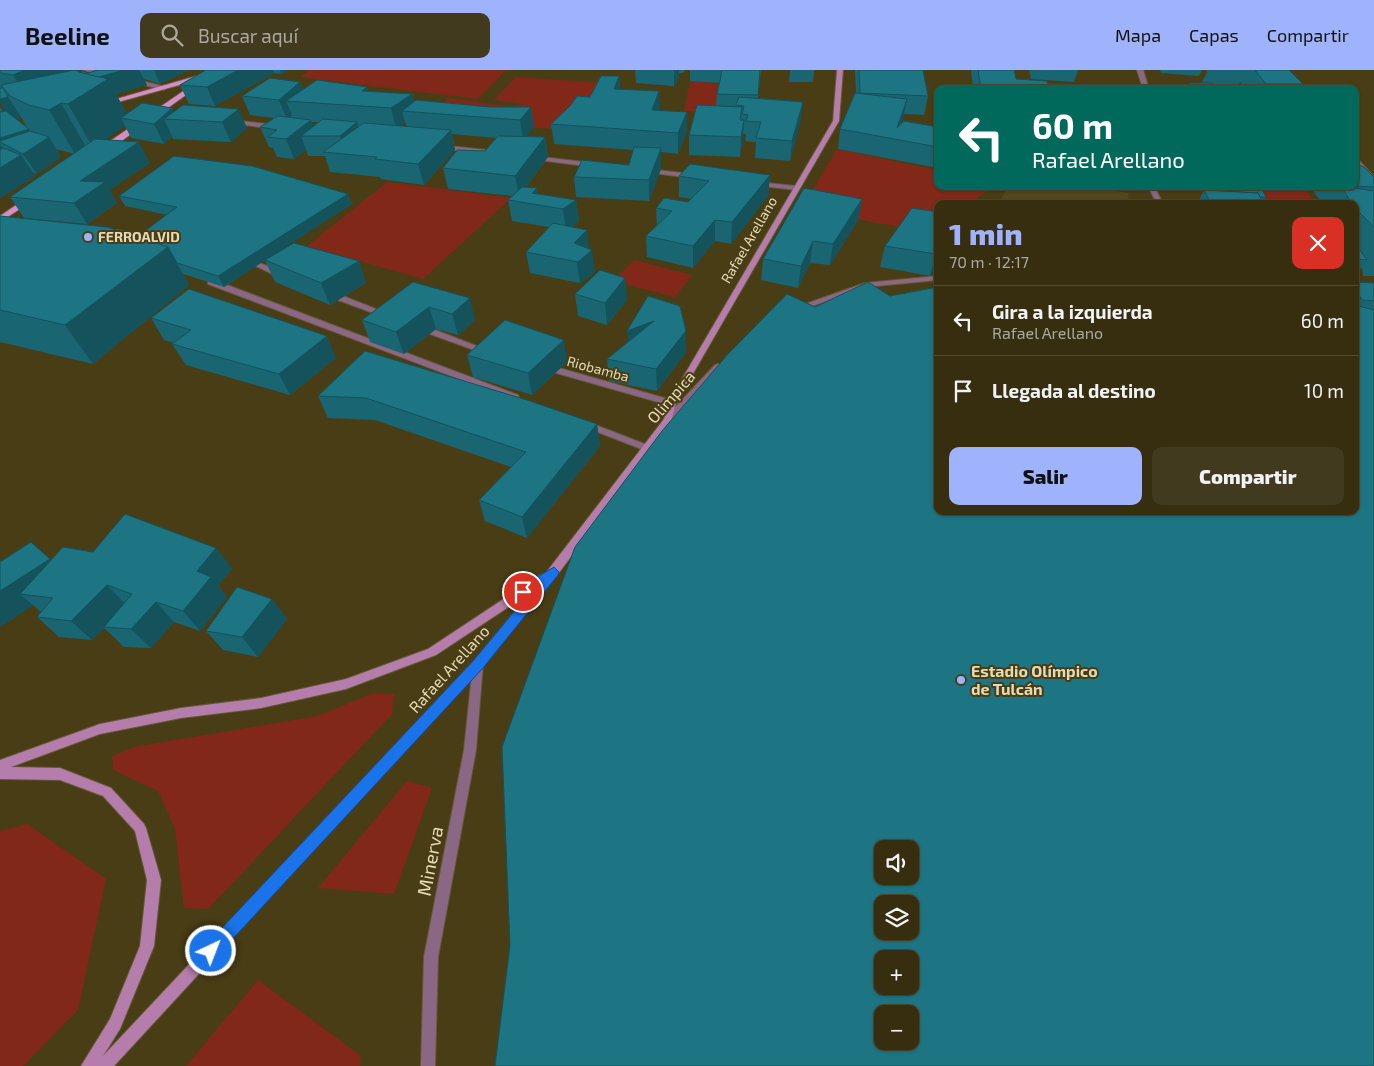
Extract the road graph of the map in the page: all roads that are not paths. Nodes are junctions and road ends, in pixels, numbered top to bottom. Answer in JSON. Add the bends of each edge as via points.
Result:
{"nodes":[{"id":1,"x":86,"y":70,"type":"edge"},
{"id":2,"x":840,"y":70,"type":"edge"},
{"id":3,"x":1140,"y":70,"type":"edge"},
{"id":4,"x":215,"y":72,"type":"edge"},
{"id":5,"x":112,"y":76,"type":"dead end"},
{"id":6,"x":129,"y":80,"type":"dead end"},
{"id":7,"x":1145,"y":85,"type":"edge"},
{"id":8,"x":164,"y":88,"type":"junction"},
{"id":9,"x":95,"y":106,"type":"edge"},
{"id":10,"x":157,"y":113,"type":"junction"},
{"id":11,"x":167,"y":114,"type":"edge"},
{"id":12,"x":226,"y":121,"type":"edge"},
{"id":13,"x":285,"y":128,"type":"edge"},
{"id":14,"x":432,"y":146,"type":"edge"},
{"id":15,"x":491,"y":153,"type":"edge"},
{"id":16,"x":94,"y":156,"type":"edge"},
{"id":17,"x":521,"y":156,"type":"edge"},
{"id":18,"x":1359,"y":162,"type":"edge"},
{"id":19,"x":600,"y":165,"type":"edge"},
{"id":20,"x":639,"y":170,"type":"edge"},
{"id":21,"x":1371,"y":173,"type":"edge"},
{"id":22,"x":698,"y":177,"type":"edge"},
{"id":23,"x":1374,"y":180,"type":"edge"},
{"id":24,"x":747,"y":183,"type":"edge"},
{"id":25,"x":796,"y":188,"type":"junction"},
{"id":26,"x":39,"y":194,"type":"edge"},
{"id":27,"x":0,"y":222,"type":"edge"},
{"id":28,"x":9,"y":223,"type":"edge"},
{"id":29,"x":112,"y":231,"type":"edge"},
{"id":30,"x":160,"y":239,"type":"edge"},
{"id":31,"x":238,"y":256,"type":"edge"},
{"id":32,"x":934,"y":278,"type":"edge"},
{"id":33,"x":291,"y":279,"type":"edge"},
{"id":34,"x":206,"y":280,"type":"edge"},
{"id":35,"x":326,"y":292,"type":"edge"},
{"id":36,"x":790,"y":311,"type":"edge"},
{"id":37,"x":400,"y":320,"type":"edge"},
{"id":38,"x":418,"y":326,"type":"edge"},
{"id":39,"x":493,"y":353,"type":"edge"},
{"id":40,"x":722,"y":363,"type":"edge"},
{"id":41,"x":540,"y":366,"type":"edge"},
{"id":42,"x":521,"y":400,"type":"edge"},
{"id":43,"x":672,"y":402,"type":"junction"},
{"id":44,"x":575,"y":420,"type":"edge"},
{"id":45,"x":668,"y":420,"type":"junction"},
{"id":46,"x":648,"y":448,"type":"junction"},
{"id":47,"x":554,"y":572,"type":"junction"},
{"id":48,"x":478,"y":664,"type":"junction"},
{"id":49,"x":0,"y":766,"type":"edge"},
{"id":50,"x":0,"y":773,"type":"edge"},
{"id":51,"x":88,"y":1066,"type":"edge"},
{"id":52,"x":104,"y":1066,"type":"edge"},
{"id":53,"x":428,"y":1066,"type":"edge"}],
"edges":[{"from":1,"to":5,"type":"street"},
{"from":2,"to":25,"type":"main road","name":"Rafael Arellano","via":[[836,121]]},
{"from":3,"to":7,"type":"street"},
{"from":4,"to":8,"type":"main road"},
{"from":4,"to":10,"type":"main road"},
{"from":6,"to":8,"type":"street"},
{"from":8,"to":9,"type":"main road"},
{"from":10,"to":11,"type":"street"},
{"from":10,"to":16,"type":"main road"},
{"from":12,"to":13,"type":"street"},
{"from":14,"to":15,"type":"street"},
{"from":17,"to":19,"type":"street"},
{"from":18,"to":21,"type":"street"},
{"from":20,"to":22,"type":"street"},
{"from":21,"to":23,"type":"street"},
{"from":24,"to":25,"type":"street"},
{"from":25,"to":43,"type":"main road","name":"Rafael Arellano"},
{"from":26,"to":27,"type":"main road"},
{"from":27,"to":28,"type":"street"},
{"from":29,"to":30,"type":"street"},
{"from":31,"to":33,"type":"street"},
{"from":32,"to":36,"type":"street","via":[[865,284]]},
{"from":34,"to":42,"type":"street"},
{"from":35,"to":37,"type":"street"},
{"from":38,"to":39,"type":"street"},
{"from":40,"to":45,"type":"street","name":"Olimpica"},
{"from":41,"to":43,"type":"street","name":"Riobamba"},
{"from":43,"to":45,"type":"main road","name":"Rafael Arellano"},
{"from":44,"to":46,"type":"street"},
{"from":45,"to":46,"type":"main road","name":"Olimpica"},
{"from":46,"to":47,"type":"main road","name":"Olimpica"},
{"from":47,"to":48,"type":"main road","name":"Rafael Arellano"},
{"from":47,"to":49,"type":"main road","name":"Rafael Arellano","via":[[432,652],[346,684],[261,703],[182,713],[100,729]]},
{"from":48,"to":52,"type":"main road","name":"Rafael Arellano"},
{"from":48,"to":53,"type":"street","name":"Minerva","via":[[470,750],[431,957]]},
{"from":50,"to":51,"type":"main road","via":[[60,774],[107,792],[140,828],[154,880],[147,946],[115,1024]]}]}
